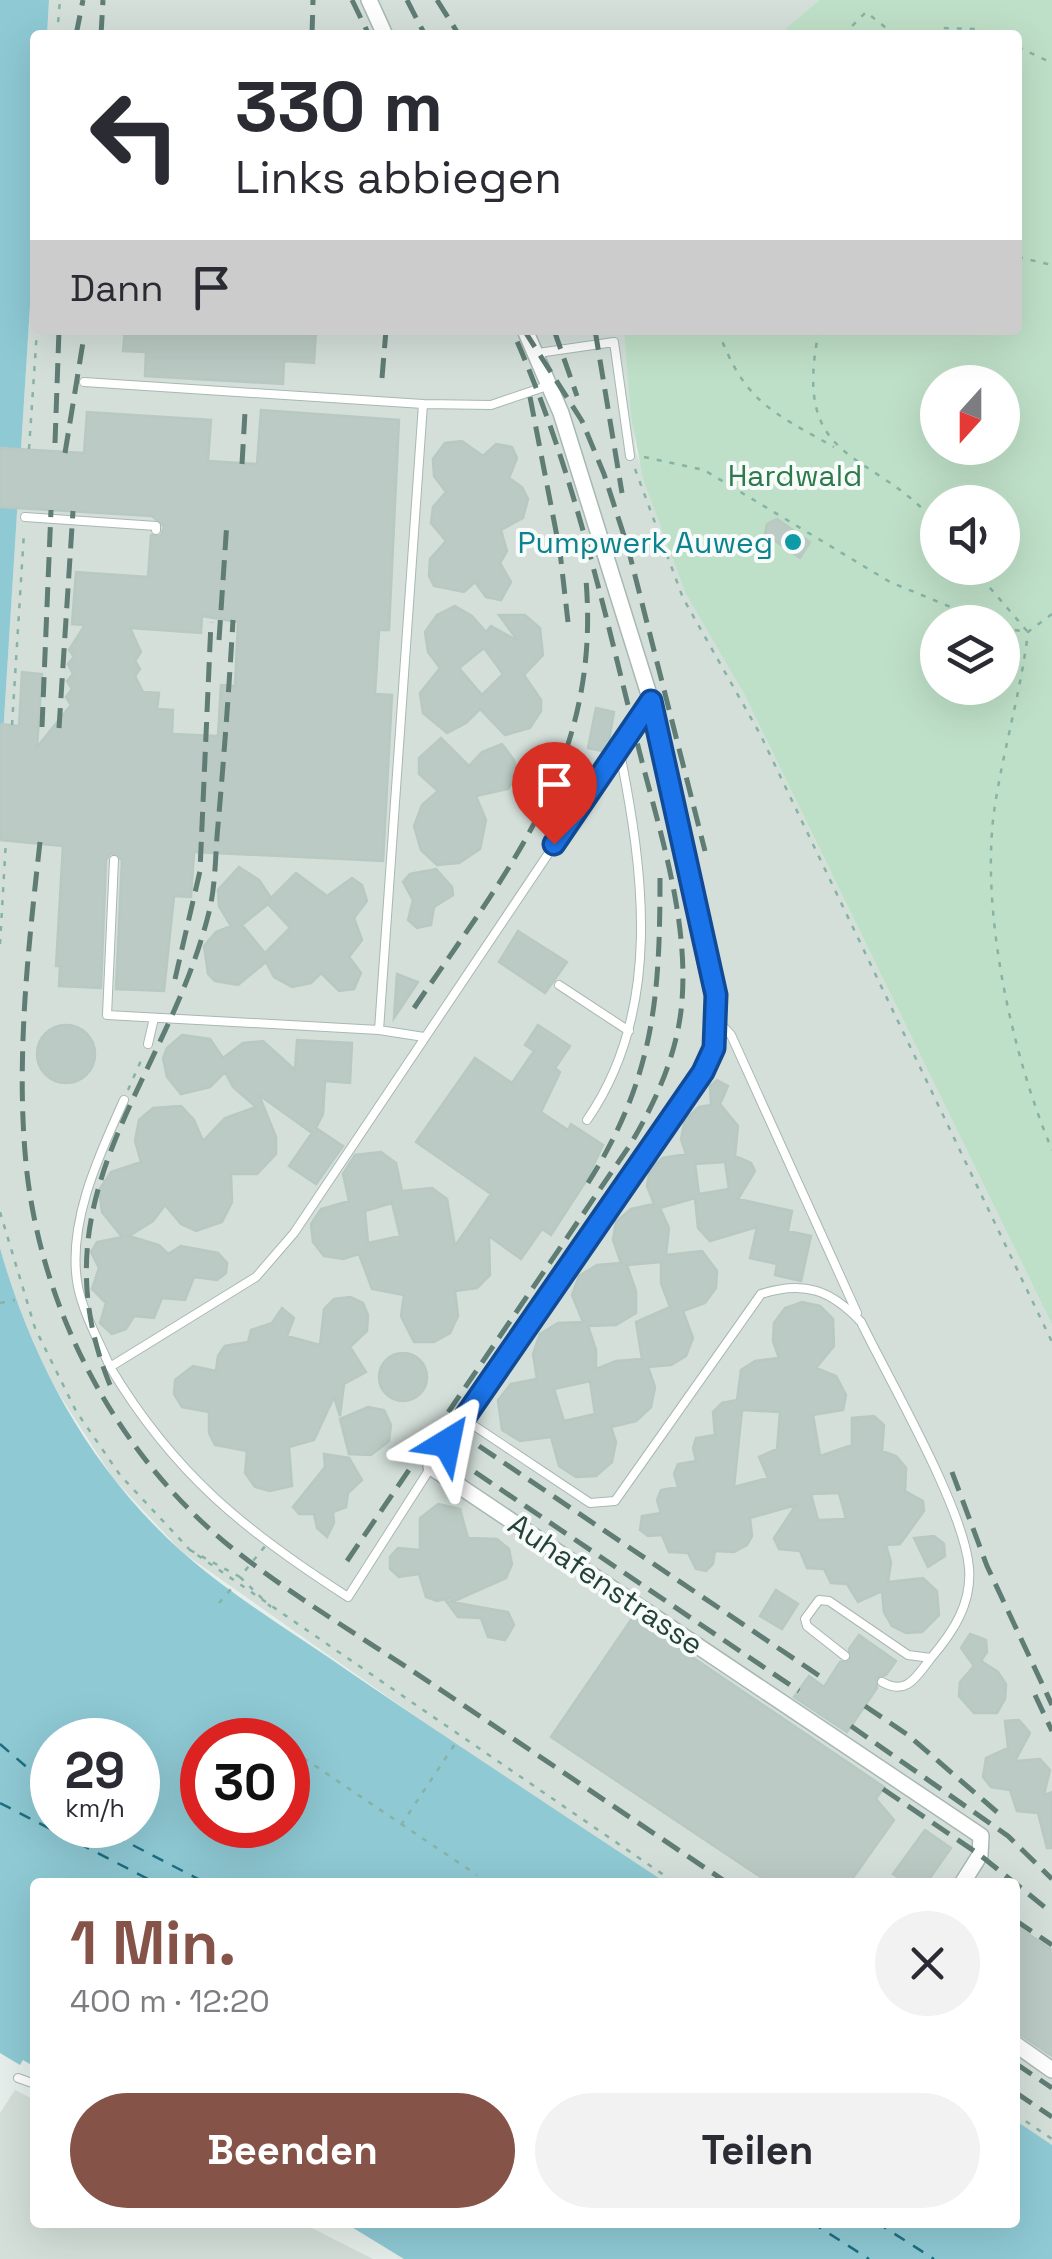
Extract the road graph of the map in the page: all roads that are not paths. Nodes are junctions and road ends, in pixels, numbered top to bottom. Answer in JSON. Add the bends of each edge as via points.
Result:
{"nodes":[{"id":1,"x":369,"y":0,"type":"edge"},
{"id":2,"x":384,"y":30,"type":"edge"},
{"id":3,"x":528,"y":335,"type":"edge"},
{"id":4,"x":538,"y":353,"type":"junction"},
{"id":5,"x":84,"y":382,"type":"dead end"},
{"id":6,"x":550,"y":385,"type":"junction"},
{"id":7,"x":423,"y":404,"type":"junction"},
{"id":8,"x":630,"y":456,"type":"road end"},
{"id":9,"x":25,"y":516,"type":"road end"},
{"id":10,"x":156,"y":530,"type":"dead end"},
{"id":11,"x":651,"y":701,"type":"junction"},
{"id":12,"x":619,"y":748,"type":"junction"},
{"id":13,"x":114,"y":860,"type":"dead end"},
{"id":14,"x":560,"y":985,"type":"dead end"},
{"id":15,"x":154,"y":1018,"type":"junction"},
{"id":16,"x":718,"y":1021,"type":"junction"},
{"id":17,"x":379,"y":1030,"type":"junction"},
{"id":18,"x":629,"y":1031,"type":"junction"},
{"id":19,"x":424,"y":1036,"type":"junction"},
{"id":20,"x":148,"y":1044,"type":"road end"},
{"id":21,"x":124,"y":1100,"type":"road end"},
{"id":22,"x":587,"y":1120,"type":"dead end"},
{"id":23,"x":861,"y":1322,"type":"junction"},
{"id":24,"x":110,"y":1367,"type":"junction"},
{"id":25,"x":464,"y":1419,"type":"junction"},
{"id":26,"x":431,"y":1467,"type":"junction"},
{"id":27,"x":844,"y":1656,"type":"dead end"},
{"id":28,"x":932,"y":1658,"type":"junction"},
{"id":29,"x":882,"y":1682,"type":"dead end"},
{"id":30,"x":965,"y":1878,"type":"edge"},
{"id":31,"x":1020,"y":2048,"type":"edge"},
{"id":32,"x":1052,"y":2070,"type":"edge"},
{"id":33,"x":18,"y":2078,"type":"dead end"},
{"id":34,"x":30,"y":2082,"type":"edge"}],
"edges":[{"from":1,"to":2,"type":"street"},
{"from":3,"to":4,"type":"street"},
{"from":4,"to":6,"type":"street"},
{"from":4,"to":8,"type":"lane","via":[[614,342]]},
{"from":5,"to":7,"type":"lane"},
{"from":6,"to":7,"type":"lane","via":[[491,405]]},
{"from":6,"to":11,"type":"street"},
{"from":7,"to":17,"type":"lane"},
{"from":9,"to":10,"type":"lane"},
{"from":11,"to":12,"type":"lane"},
{"from":11,"to":16,"type":"street"},
{"from":12,"to":18,"type":"lane","via":[[641,888],[639,977]]},
{"from":12,"to":19,"type":"lane"},
{"from":13,"to":15,"type":"lane","via":[[107,1015]]},
{"from":14,"to":18,"type":"lane"},
{"from":15,"to":17,"type":"lane"},
{"from":15,"to":20,"type":"lane"},
{"from":16,"to":23,"type":"lane","via":[[731,1035]]},
{"from":16,"to":25,"type":"street","via":[[703,1072]]},
{"from":17,"to":19,"type":"lane"},
{"from":18,"to":22,"type":"lane","via":[[606,1092]]},
{"from":19,"to":24,"type":"lane","via":[[294,1233],[256,1276]]},
{"from":21,"to":24,"type":"lane","via":[[100,1154],[76,1261],[83,1305]]},
{"from":23,"to":25,"type":"lane","via":[[823,1291],[800,1286],[761,1294],[616,1501],[607,1504],[590,1503]]},
{"from":23,"to":28,"type":"lane","via":[[953,1513],[969,1569],[962,1614]]},
{"from":24,"to":26,"type":"lane","via":[[192,1480],[266,1545],[348,1597]]},
{"from":25,"to":26,"type":"street"},
{"from":26,"to":30,"type":"street","name":"Auhafenstrasse","via":[[981,1836],[980,1855]]},
{"from":27,"to":28,"type":"lane","via":[[805,1623],[820,1600],[908,1655]]},
{"from":28,"to":29,"type":"lane","via":[[909,1686]]},
{"from":31,"to":32,"type":"street"},
{"from":33,"to":34,"type":"lane"}]}
